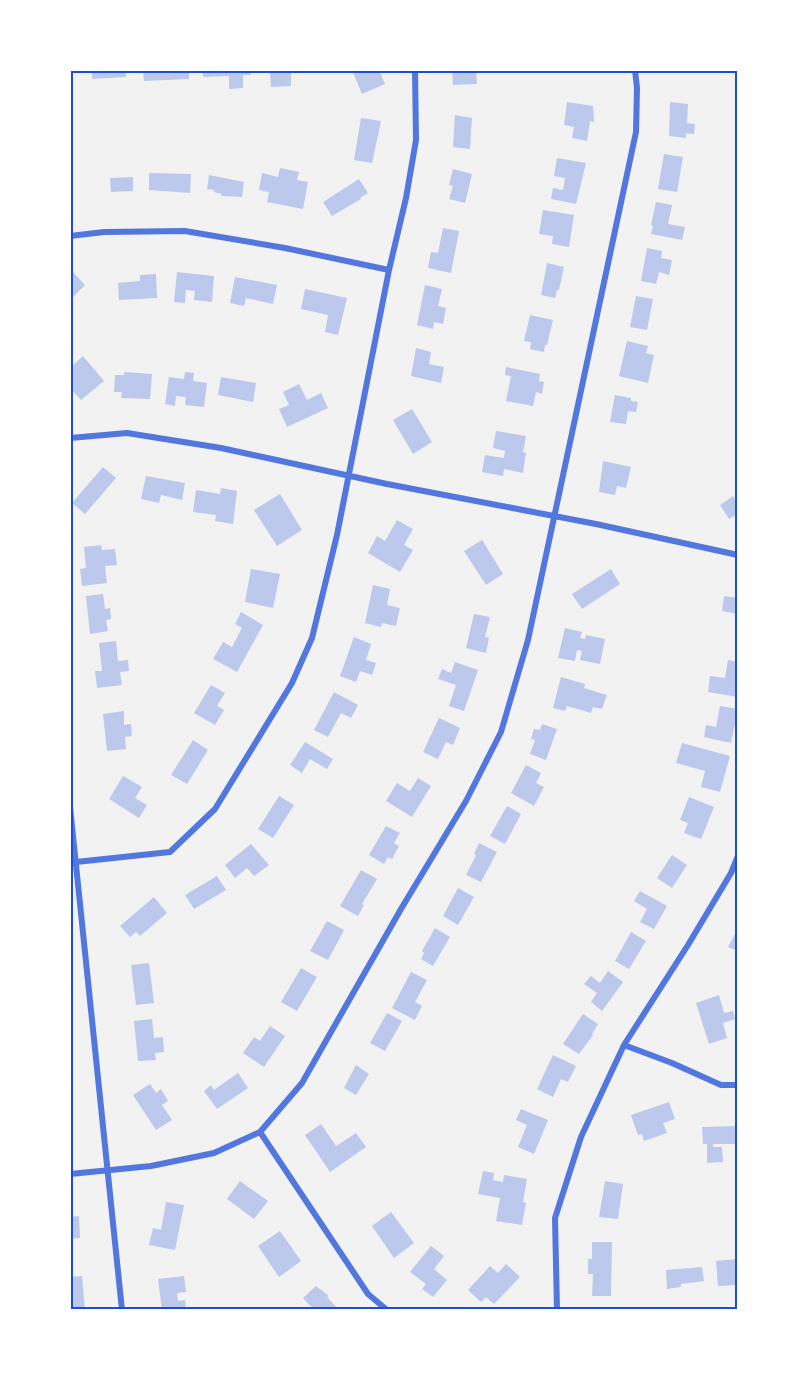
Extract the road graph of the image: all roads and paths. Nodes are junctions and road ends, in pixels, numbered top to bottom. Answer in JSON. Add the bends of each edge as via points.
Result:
{"nodes":[{"id":1,"x":415,"y":70,"type":"edge"},
{"id":2,"x":635,"y":70,"type":"edge"},
{"id":3,"x":70,"y":236,"type":"edge"},
{"id":4,"x":389,"y":270,"type":"junction"},
{"id":5,"x":70,"y":438,"type":"edge"},
{"id":6,"x":349,"y":475,"type":"junction"},
{"id":7,"x":554,"y":516,"type":"junction"},
{"id":8,"x":738,"y":555,"type":"edge"},
{"id":9,"x":70,"y":807,"type":"edge"},
{"id":10,"x":738,"y":856,"type":"edge"},
{"id":11,"x":76,"y":862,"type":"junction"},
{"id":12,"x":624,"y":1045,"type":"junction"},
{"id":13,"x":738,"y":1085,"type":"edge"},
{"id":14,"x":260,"y":1132,"type":"junction"},
{"id":15,"x":109,"y":1170,"type":"junction"},
{"id":16,"x":70,"y":1174,"type":"edge"},
{"id":17,"x":122,"y":1310,"type":"edge"},
{"id":18,"x":387,"y":1310,"type":"edge"},
{"id":19,"x":557,"y":1310,"type":"edge"}],
"edges":[{"from":1,"to":4,"type":"street","via":[[416,140]]},
{"from":2,"to":7,"type":"street","via":[[636,132]]},
{"from":3,"to":4,"type":"street","via":[[185,231]]},
{"from":4,"to":6,"type":"street"},
{"from":5,"to":6,"type":"street","via":[[127,433]]},
{"from":6,"to":7,"type":"street"},
{"from":6,"to":11,"type":"street","via":[[312,638],[292,683],[214,809],[170,852]]},
{"from":7,"to":8,"type":"street"},
{"from":7,"to":14,"type":"street","via":[[528,640],[501,732],[466,801],[302,1083]]},
{"from":9,"to":11,"type":"street"},
{"from":10,"to":12,"type":"street","via":[[688,945]]},
{"from":11,"to":15,"type":"street"},
{"from":12,"to":13,"type":"street","via":[[722,1085]]},
{"from":12,"to":19,"type":"street","via":[[581,1137],[555,1218]]},
{"from":14,"to":15,"type":"street","via":[[214,1153]]},
{"from":14,"to":18,"type":"street","via":[[368,1294]]},
{"from":15,"to":16,"type":"street"},
{"from":15,"to":17,"type":"street"}]}
